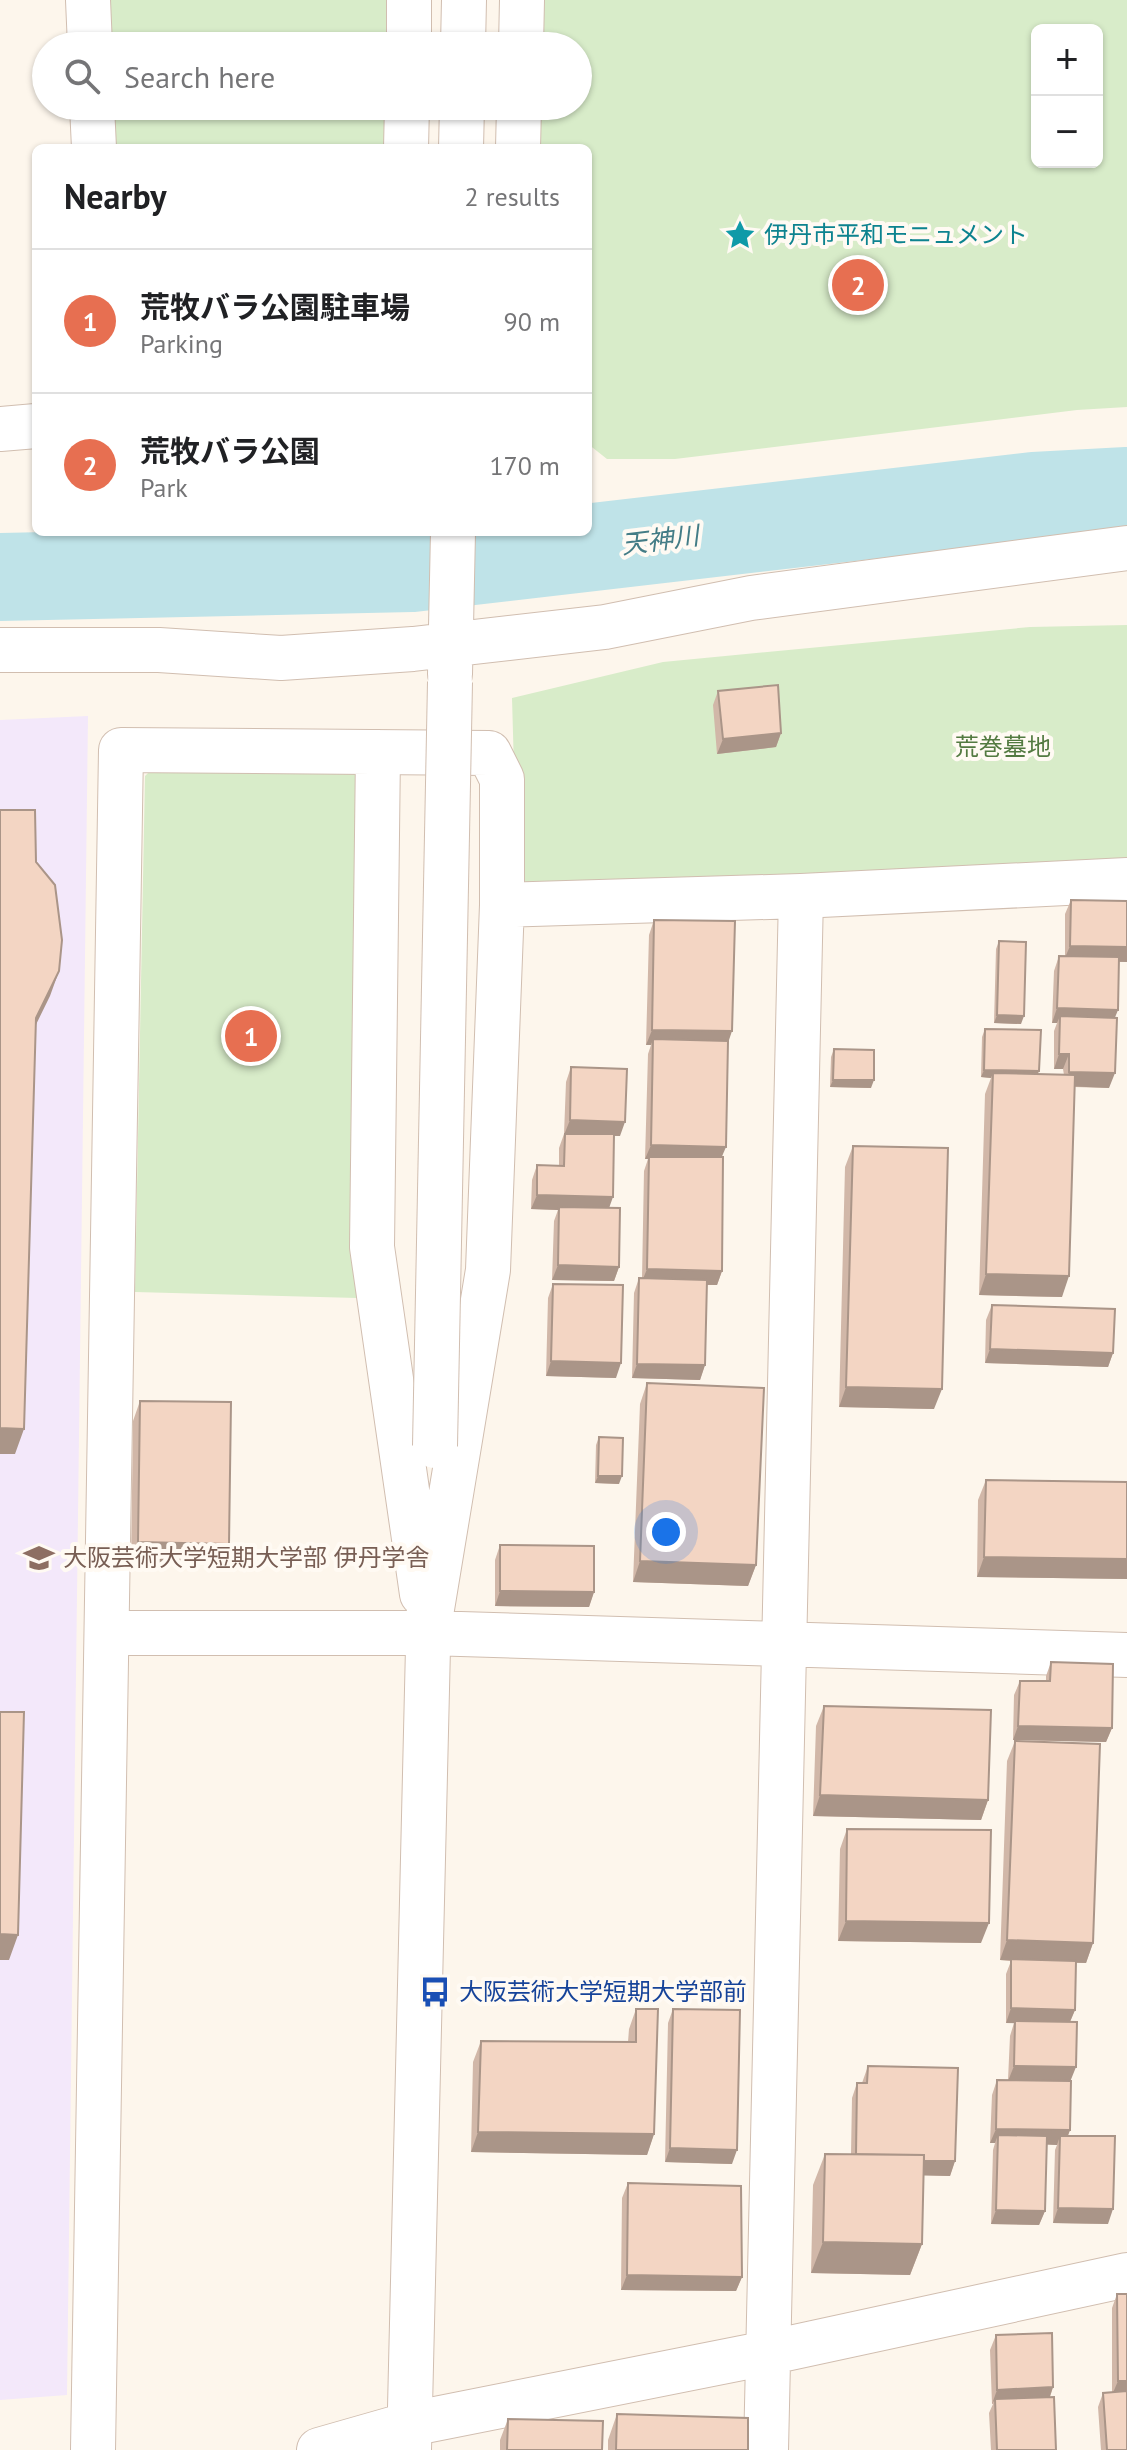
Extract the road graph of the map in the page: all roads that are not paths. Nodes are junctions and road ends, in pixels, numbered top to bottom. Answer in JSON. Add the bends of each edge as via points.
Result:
{"nodes":[{"id":1,"x":88,"y":0,"type":"edge"},
{"id":2,"x":409,"y":0,"type":"edge"},
{"id":3,"x":464,"y":0,"type":"edge"},
{"id":4,"x":522,"y":0,"type":"edge"},
{"id":5,"x":89,"y":32,"type":"edge"},
{"id":6,"x":409,"y":32,"type":"edge"},
{"id":7,"x":463,"y":32,"type":"edge"},
{"id":8,"x":521,"y":32,"type":"edge"},
{"id":9,"x":93,"y":120,"type":"edge"},
{"id":10,"x":407,"y":120,"type":"edge"},
{"id":11,"x":462,"y":120,"type":"edge"},
{"id":12,"x":519,"y":120,"type":"edge"},
{"id":13,"x":94,"y":144,"type":"edge"},
{"id":14,"x":406,"y":144,"type":"edge"},
{"id":15,"x":461,"y":144,"type":"edge"},
{"id":16,"x":518,"y":144,"type":"edge"},
{"id":17,"x":32,"y":426,"type":"edge"},
{"id":18,"x":0,"y":429,"type":"edge"},
{"id":19,"x":453,"y":536,"type":"edge"},
{"id":20,"x":1127,"y":548,"type":"edge"},
{"id":21,"x":451,"y":646,"type":"junction"},
{"id":22,"x":0,"y":650,"type":"edge"},
{"id":23,"x":378,"y":752,"type":"junction"},
{"id":24,"x":1127,"y":880,"type":"edge"},
{"id":25,"x":801,"y":896,"type":"junction"},
{"id":26,"x":502,"y":905,"type":"junction"},
{"id":27,"x":108,"y":1633,"type":"junction"},
{"id":28,"x":428,"y":1633,"type":"junction"},
{"id":29,"x":784,"y":1647,"type":"junction"},
{"id":30,"x":1127,"y":1655,"type":"edge"},
{"id":31,"x":1127,"y":2275,"type":"edge"},
{"id":32,"x":767,"y":2353,"type":"junction"},
{"id":33,"x":410,"y":2437,"type":"edge"},
{"id":34,"x":93,"y":2450,"type":"edge"},
{"id":35,"x":319,"y":2450,"type":"edge"},
{"id":36,"x":766,"y":2450,"type":"edge"}],
"edges":[{"from":1,"to":5,"type":"street"},
{"from":2,"to":6,"type":"street"},
{"from":3,"to":7,"type":"street"},
{"from":4,"to":8,"type":"street"},
{"from":9,"to":13,"type":"street"},
{"from":10,"to":14,"type":"street"},
{"from":11,"to":15,"type":"street"},
{"from":12,"to":16,"type":"street"},
{"from":17,"to":18,"type":"street"},
{"from":19,"to":21,"type":"street"},
{"from":20,"to":21,"type":"street","via":[[751,598],[605,627]]},
{"from":21,"to":22,"type":"street","via":[[281,658],[159,650]]},
{"from":21,"to":28,"type":"street","bridge":true},
{"from":23,"to":26,"type":"street","via":[[489,753],[502,779]]},
{"from":23,"to":27,"type":"street","via":[[121,750]]},
{"from":23,"to":28,"type":"street","via":[[372,1247]]},
{"from":24,"to":25,"type":"street"},
{"from":25,"to":26,"type":"street"},
{"from":25,"to":29,"type":"street"},
{"from":26,"to":28,"type":"street","via":[[488,1270]]},
{"from":27,"to":28,"type":"street"},
{"from":27,"to":34,"type":"street"},
{"from":28,"to":29,"type":"street"},
{"from":28,"to":33,"type":"street"},
{"from":29,"to":30,"type":"street"},
{"from":29,"to":32,"type":"street"},
{"from":31,"to":32,"type":"street"},
{"from":32,"to":33,"type":"street"},
{"from":32,"to":36,"type":"street"},
{"from":33,"to":35,"type":"street"}]}
